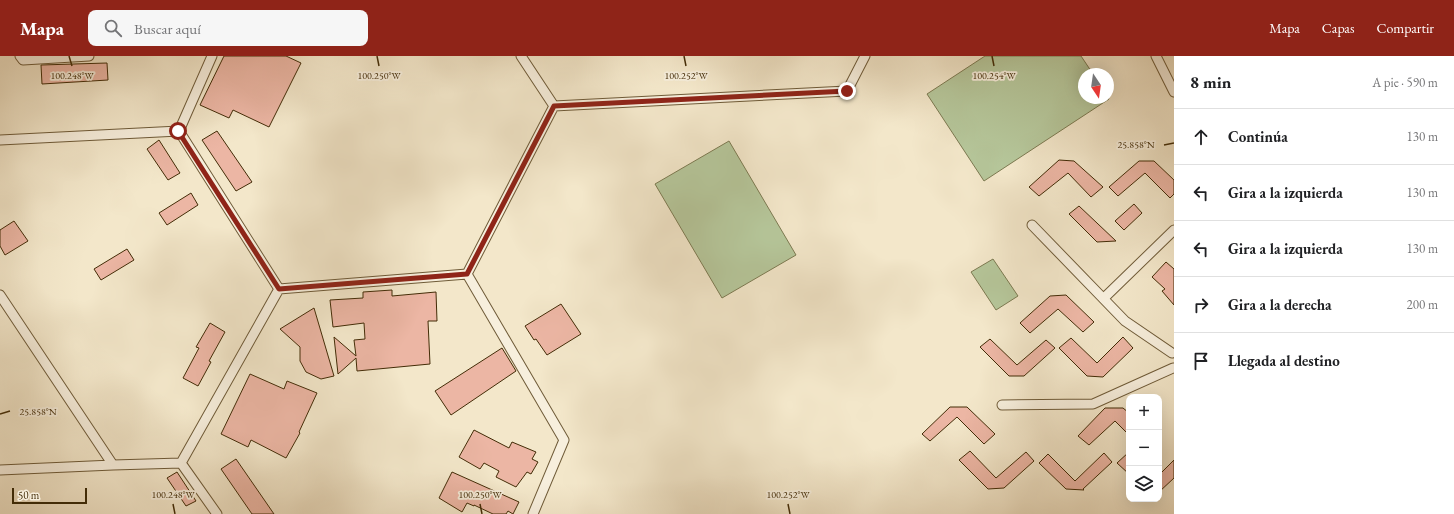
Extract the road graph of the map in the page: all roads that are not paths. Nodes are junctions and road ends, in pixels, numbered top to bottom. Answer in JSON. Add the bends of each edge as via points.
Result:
{"nodes":[{"id":1,"x":20,"y":56,"type":"edge"},
{"id":2,"x":89,"y":56,"type":"edge"},
{"id":3,"x":212,"y":56,"type":"edge"},
{"id":4,"x":521,"y":56,"type":"edge"},
{"id":5,"x":864,"y":56,"type":"edge"},
{"id":6,"x":1156,"y":56,"type":"edge"},
{"id":7,"x":1174,"y":92,"type":"edge"},
{"id":8,"x":554,"y":106,"type":"junction"},
{"id":9,"x":178,"y":131,"type":"junction"},
{"id":10,"x":0,"y":140,"type":"edge"},
{"id":11,"x":1032,"y":225,"type":"dead end"},
{"id":12,"x":1174,"y":230,"type":"edge"},
{"id":13,"x":467,"y":274,"type":"junction"},
{"id":14,"x":279,"y":289,"type":"junction"},
{"id":15,"x":0,"y":295,"type":"edge"},
{"id":16,"x":1104,"y":298,"type":"junction"},
{"id":17,"x":1173,"y":352,"type":"edge"},
{"id":18,"x":1173,"y":369,"type":"edge"},
{"id":19,"x":1002,"y":405,"type":"dead end"},
{"id":20,"x":181,"y":463,"type":"junction"},
{"id":21,"x":113,"y":465,"type":"junction"},
{"id":22,"x":0,"y":470,"type":"edge"},
{"id":23,"x":217,"y":514,"type":"edge"},
{"id":24,"x":533,"y":514,"type":"edge"}],
"edges":[{"from":1,"to":2,"type":"street","via":[[23,60]]},
{"from":3,"to":9,"type":"street"},
{"from":4,"to":8,"type":"street"},
{"from":5,"to":8,"type":"street","via":[[847,91]]},
{"from":6,"to":7,"type":"street"},
{"from":8,"to":13,"type":"street"},
{"from":9,"to":10,"type":"street"},
{"from":9,"to":14,"type":"street"},
{"from":11,"to":16,"type":"street"},
{"from":12,"to":16,"type":"street"},
{"from":13,"to":14,"type":"street"},
{"from":13,"to":24,"type":"street","via":[[564,440]]},
{"from":14,"to":20,"type":"street"},
{"from":15,"to":21,"type":"street"},
{"from":16,"to":17,"type":"street","via":[[1125,321]]},
{"from":17,"to":18,"type":"street"},
{"from":18,"to":19,"type":"street","via":[[1093,404]]},
{"from":20,"to":21,"type":"street"},
{"from":20,"to":23,"type":"street"},
{"from":21,"to":22,"type":"street"}]}
